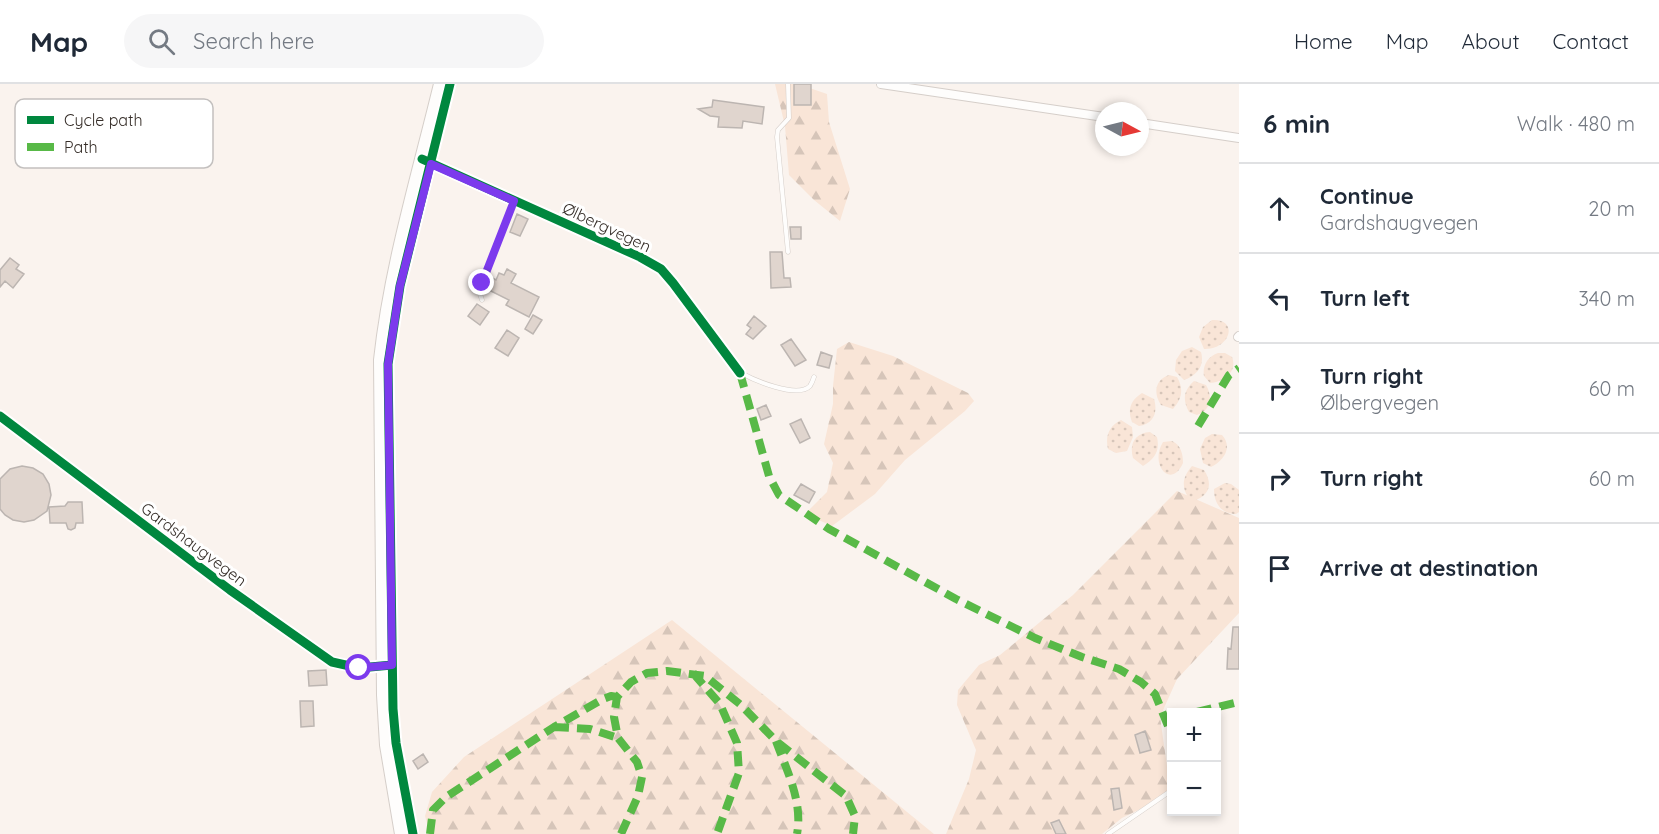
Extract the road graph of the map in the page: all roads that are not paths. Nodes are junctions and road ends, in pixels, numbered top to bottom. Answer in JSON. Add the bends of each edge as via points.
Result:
{"nodes":[{"id":1,"x":440,"y":84,"type":"edge"},
{"id":2,"x":788,"y":84,"type":"edge"},
{"id":3,"x":881,"y":84,"type":"edge"},
{"id":4,"x":1095,"y":116,"type":"edge"},
{"id":5,"x":1149,"y":124,"type":"edge"},
{"id":6,"x":1239,"y":138,"type":"edge"},
{"id":7,"x":422,"y":159,"type":"junction"},
{"id":8,"x":514,"y":201,"type":"junction"},
{"id":9,"x":788,"y":252,"type":"dead end"},
{"id":10,"x":482,"y":300,"type":"dead end"},
{"id":11,"x":740,"y":372,"type":"joint"},
{"id":12,"x":814,"y":377,"type":"dead end"},
{"id":13,"x":0,"y":416,"type":"edge"},
{"id":14,"x":382,"y":666,"type":"junction"},
{"id":15,"x":1167,"y":793,"type":"edge"},
{"id":16,"x":401,"y":834,"type":"edge"},
{"id":17,"x":1108,"y":834,"type":"edge"}],
"edges":[{"from":1,"to":7,"type":"main road"},
{"from":2,"to":9,"type":"lane","via":[[789,118],[777,136]]},
{"from":3,"to":4,"type":"street"},
{"from":5,"to":6,"type":"street"},
{"from":7,"to":8,"type":"street","name":"Ølbergvegen"},
{"from":7,"to":14,"type":"main road","via":[[390,291],[380,360]]},
{"from":8,"to":10,"type":"lane","via":[[482,283]]},
{"from":8,"to":11,"type":"street","name":"Ølbergvegen","via":[[661,269]]},
{"from":11,"to":12,"type":"lane","via":[[785,390],[805,389]]},
{"from":13,"to":14,"type":"street","name":"Gardshaugvegen","via":[[332,662],[359,668]]},
{"from":14,"to":16,"type":"main road","via":[[386,745]]},
{"from":15,"to":17,"type":"lane"}]}
